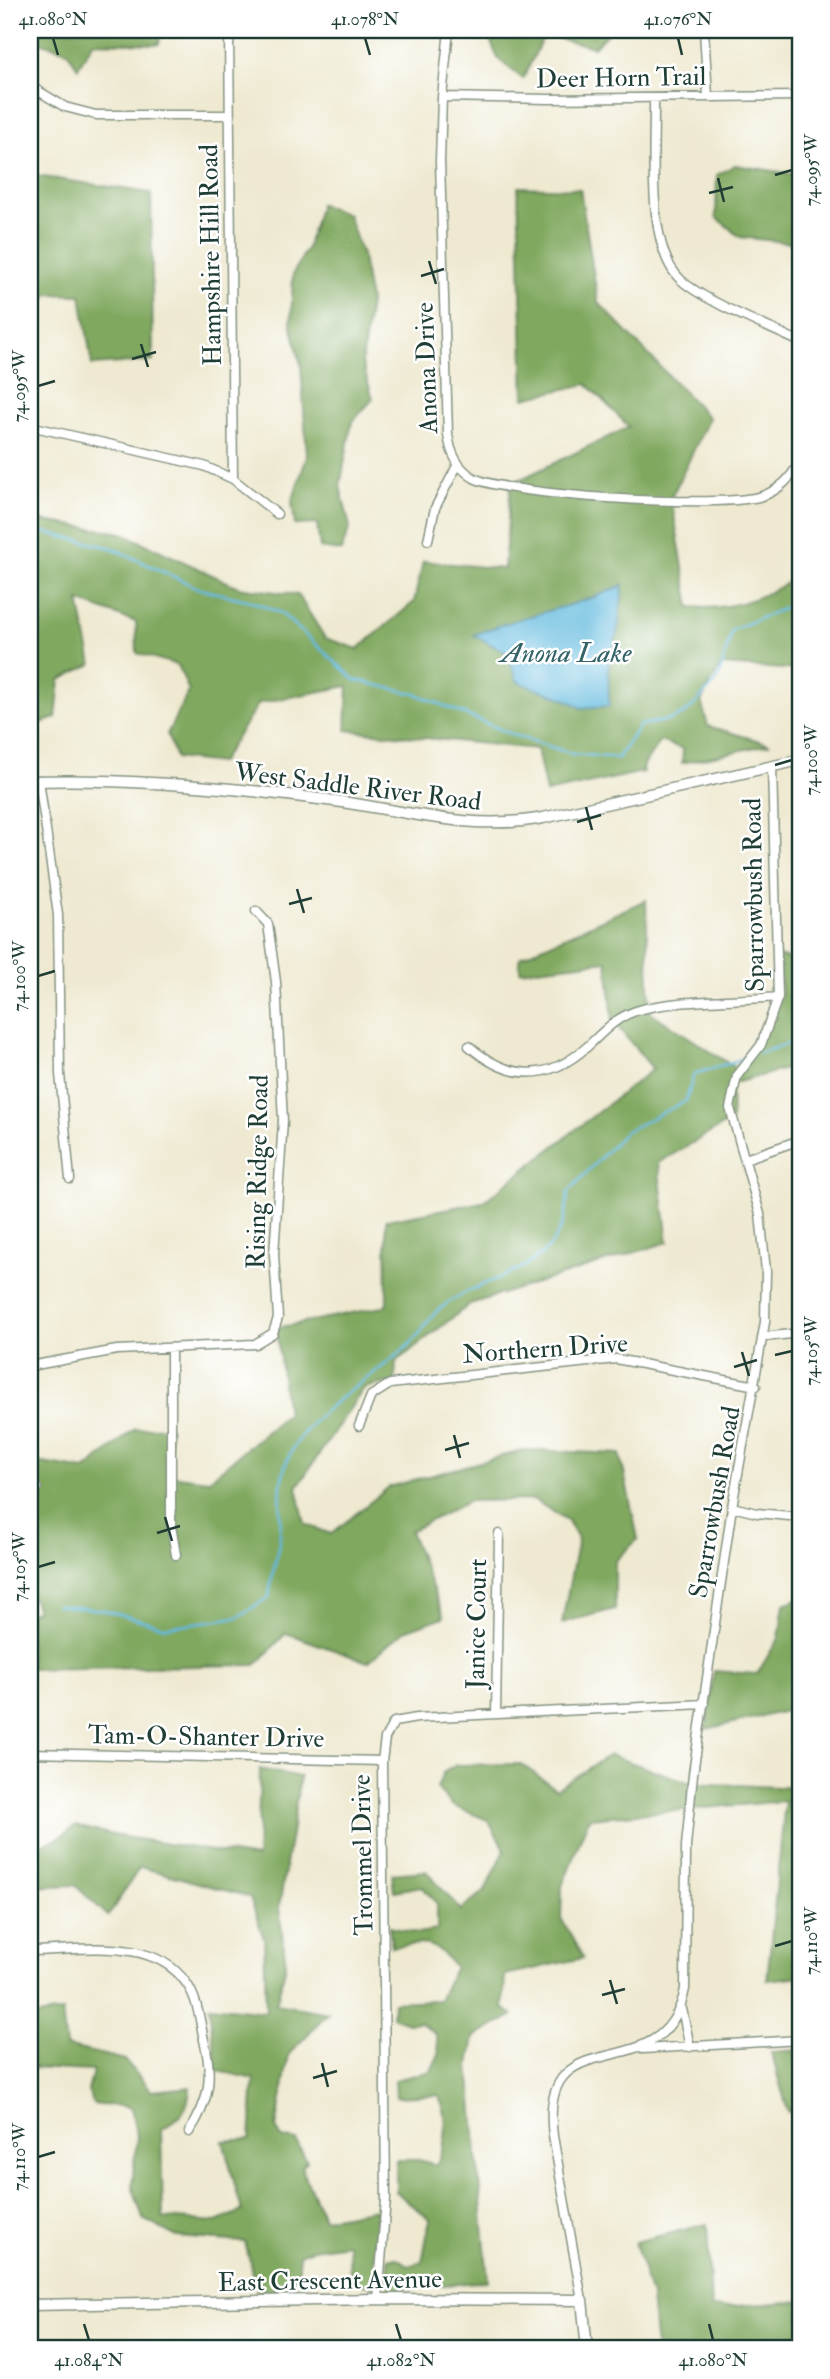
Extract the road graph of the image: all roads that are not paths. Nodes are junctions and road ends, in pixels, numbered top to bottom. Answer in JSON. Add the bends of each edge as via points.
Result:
{"nodes":[{"id":1,"x":229,"y":30,"type":"edge"},
{"id":2,"x":449,"y":30,"type":"edge"},
{"id":3,"x":704,"y":30,"type":"edge"},
{"id":4,"x":30,"y":86,"type":"edge"},
{"id":5,"x":800,"y":96,"type":"edge"},
{"id":6,"x":442,"y":97,"type":"junction"},
{"id":7,"x":708,"y":97,"type":"junction"},
{"id":8,"x":654,"y":98,"type":"junction"},
{"id":9,"x":230,"y":115,"type":"junction"},
{"id":10,"x":800,"y":342,"type":"edge"},
{"id":11,"x":30,"y":426,"type":"edge"},
{"id":12,"x":800,"y":461,"type":"edge"},
{"id":13,"x":458,"y":464,"type":"junction"},
{"id":14,"x":233,"y":480,"type":"junction"},
{"id":15,"x":277,"y":514,"type":"dead end"},
{"id":16,"x":428,"y":540,"type":"dead end"},
{"id":17,"x":800,"y":760,"type":"edge"},
{"id":18,"x":772,"y":766,"type":"junction"},
{"id":19,"x":34,"y":781,"type":"edge"},
{"id":20,"x":256,"y":911,"type":"dead end"},
{"id":21,"x":778,"y":997,"type":"junction"},
{"id":22,"x":469,"y":1046,"type":"dead end"},
{"id":23,"x":800,"y":1140,"type":"edge"},
{"id":24,"x":745,"y":1159,"type":"junction"},
{"id":25,"x":70,"y":1179,"type":"dead end"},
{"id":26,"x":800,"y":1333,"type":"edge"},
{"id":27,"x":764,"y":1337,"type":"junction"},
{"id":28,"x":171,"y":1348,"type":"junction"},
{"id":29,"x":30,"y":1366,"type":"edge"},
{"id":30,"x":756,"y":1386,"type":"junction"},
{"id":31,"x":359,"y":1426,"type":"dead end"},
{"id":32,"x":732,"y":1507,"type":"junction"},
{"id":33,"x":800,"y":1517,"type":"edge"},
{"id":34,"x":499,"y":1534,"type":"dead end"},
{"id":35,"x":176,"y":1555,"type":"dead end"},
{"id":36,"x":704,"y":1704,"type":"junction"},
{"id":37,"x":496,"y":1714,"type":"junction"},
{"id":38,"x":30,"y":1753,"type":"edge"},
{"id":39,"x":382,"y":1761,"type":"junction"},
{"id":40,"x":30,"y":1951,"type":"edge"},
{"id":41,"x":681,"y":2008,"type":"junction"},
{"id":42,"x":800,"y":2040,"type":"edge"},
{"id":43,"x":690,"y":2047,"type":"junction"},
{"id":44,"x":636,"y":2050,"type":"junction"},
{"id":45,"x":188,"y":2132,"type":"dead end"},
{"id":46,"x":378,"y":2299,"type":"junction"},
{"id":47,"x":582,"y":2300,"type":"junction"},
{"id":48,"x":30,"y":2305,"type":"edge"},
{"id":49,"x":587,"y":2349,"type":"edge"}],
"edges":[{"from":1,"to":9,"type":"street","name":"Hampshire Hill Road"},
{"from":2,"to":6,"type":"street","name":"Anona Drive"},
{"from":3,"to":7,"type":"street"},
{"from":4,"to":9,"type":"street","via":[[65,107],[96,115]]},
{"from":5,"to":7,"type":"street","name":"Deer Horn Trail"},
{"from":6,"to":8,"type":"street","name":"Deer Horn Trail"},
{"from":6,"to":13,"type":"street","name":"Anona Drive","via":[[448,433]]},
{"from":7,"to":8,"type":"street","name":"Deer Horn Trail"},
{"from":8,"to":10,"type":"street","via":[[657,233],[665,260],[691,288]]},
{"from":9,"to":14,"type":"street","name":"Hampshire Hill Road"},
{"from":11,"to":14,"type":"street","via":[[172,456]]},
{"from":12,"to":13,"type":"street","name":"Anona Drive","via":[[781,486],[761,496],[696,502],[585,495],[485,482]]},
{"from":13,"to":16,"type":"street","via":[[435,508]]},
{"from":14,"to":15,"type":"street"},
{"from":17,"to":18,"type":"street","name":"West Saddle River Road"},
{"from":18,"to":19,"type":"street","name":"West Saddle River Road","via":[[505,824],[432,820],[313,798],[125,782]]},
{"from":18,"to":21,"type":"street","name":"Sparrowbush Road"},
{"from":19,"to":25,"type":"street","via":[[58,915],[60,1074]]},
{"from":20,"to":28,"type":"street","name":"Rising Ridge Road","via":[[268,924],[276,982],[283,1121],[274,1254],[278,1318],[273,1333],[255,1344]]},
{"from":21,"to":22,"type":"street","via":[[639,1010],[612,1023],[581,1052],[544,1072],[503,1070]]},
{"from":21,"to":24,"type":"street","name":"Sparrowbush Road","via":[[769,1029],[733,1087],[730,1108]]},
{"from":23,"to":24,"type":"street"},
{"from":24,"to":27,"type":"street","name":"Sparrowbush Road","via":[[764,1243]]},
{"from":26,"to":27,"type":"street"},
{"from":27,"to":30,"type":"street","name":"Sparrowbush Road"},
{"from":28,"to":29,"type":"street","via":[[117,1349]]},
{"from":28,"to":35,"type":"street","via":[[171,1527]]},
{"from":30,"to":31,"type":"street","name":"Northern Drive","via":[[616,1359],[574,1362],[390,1384],[371,1396]]},
{"from":30,"to":32,"type":"street","name":"Sparrowbush Road"},
{"from":32,"to":33,"type":"street"},
{"from":32,"to":36,"type":"street","name":"Sparrowbush Road"},
{"from":34,"to":37,"type":"street","name":"Janice Court"},
{"from":36,"to":37,"type":"street","name":"Trommel Drive"},
{"from":36,"to":41,"type":"street","name":"Sparrowbush Road","via":[[686,1846],[687,1968]]},
{"from":37,"to":39,"type":"street","name":"Trommel Drive","via":[[394,1722],[385,1738]]},
{"from":38,"to":39,"type":"street","name":"Tam-O-Shanter Drive"},
{"from":39,"to":46,"type":"street","name":"Trommel Drive","via":[[386,2199]]},
{"from":40,"to":45,"type":"street","via":[[132,1951],[158,1959],[178,1973],[193,1996],[210,2063],[205,2104]]},
{"from":41,"to":43,"type":"street","name":"Sparrowbush Road"},
{"from":41,"to":44,"type":"street","name":"Sparrowbush Road","via":[[664,2035]]},
{"from":42,"to":43,"type":"street"},
{"from":43,"to":44,"type":"street"},
{"from":44,"to":47,"type":"street","name":"Sparrowbush Road","via":[[576,2066],[560,2081],[551,2103]]},
{"from":46,"to":47,"type":"street","name":"East Crescent Avenue"},
{"from":46,"to":48,"type":"street","name":"East Crescent Avenue"},
{"from":47,"to":49,"type":"street"}]}
